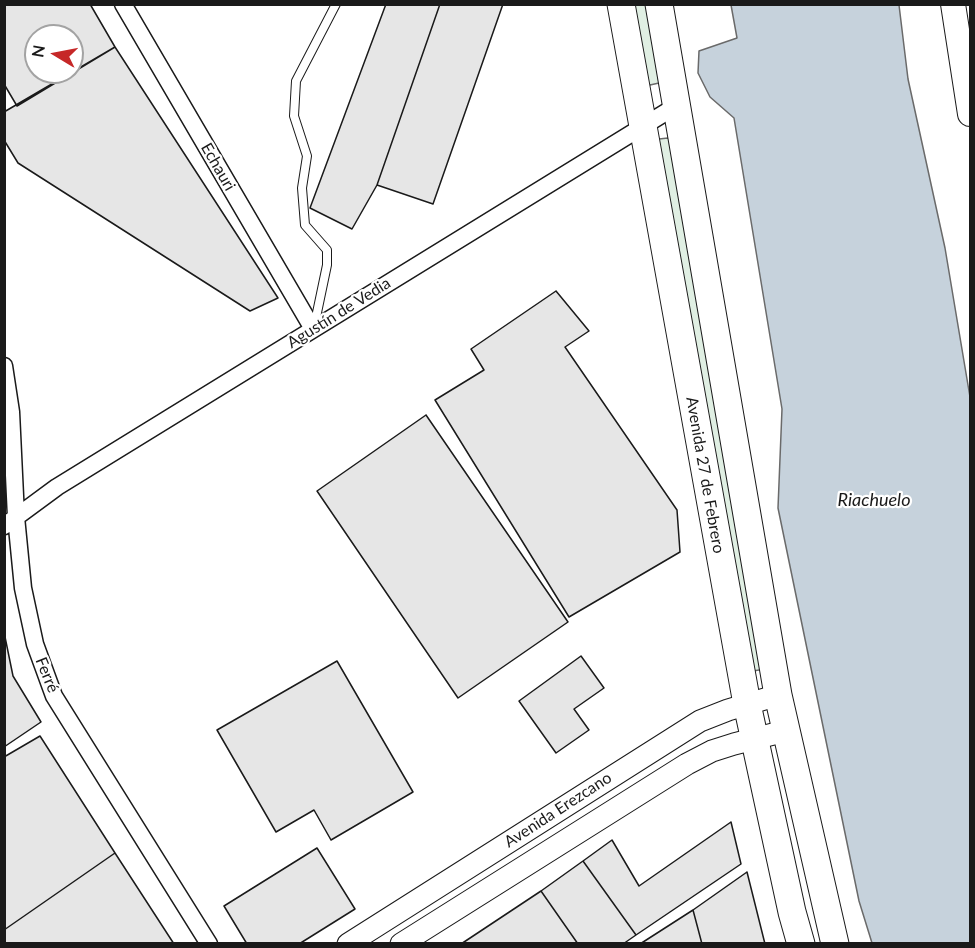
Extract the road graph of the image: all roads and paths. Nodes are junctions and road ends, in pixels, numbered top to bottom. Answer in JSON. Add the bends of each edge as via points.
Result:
{"nodes":[{"id":1,"x":123,"y":4,"type":"edge"},
{"id":2,"x":336,"y":4,"type":"edge"},
{"id":3,"x":621,"y":4,"type":"edge"},
{"id":4,"x":659,"y":4,"type":"edge"},
{"id":5,"x":953,"y":4,"type":"edge"},
{"id":6,"x":676,"y":106,"type":"junction"},
{"id":7,"x":970,"y":114,"type":"edge"},
{"id":8,"x":642,"y":128,"type":"junction"},
{"id":9,"x":313,"y":329,"type":"junction"},
{"id":10,"x":4,"y":366,"type":"edge"},
{"id":11,"x":10,"y":521,"type":"edge"},
{"id":12,"x":778,"y":695,"type":"junction"},
{"id":13,"x":747,"y":704,"type":"junction"},
{"id":14,"x":785,"y":731,"type":"junction"},
{"id":15,"x":754,"y":739,"type":"junction"},
{"id":16,"x":209,"y":944,"type":"edge"},
{"id":17,"x":348,"y":944,"type":"edge"},
{"id":18,"x":401,"y":944,"type":"edge"},
{"id":19,"x":801,"y":944,"type":"edge"},
{"id":20,"x":835,"y":944,"type":"edge"}],
"edges":[{"from":1,"to":9,"type":"street","name":"Echauri"},
{"from":2,"to":9,"type":"lane","via":[[296,81],[294,116],[308,156],[302,188],[305,225],[327,250]]},
{"from":3,"to":8,"type":"main road","name":"Avenida 27 de Febrero"},
{"from":4,"to":6,"type":"main road","name":"Avenida 27 de Febrero"},
{"from":5,"to":7,"type":"main road"},
{"from":6,"to":8,"type":"street","name":"Agustín de Vedia"},
{"from":6,"to":12,"type":"main road","name":"Avenida 27 de Febrero"},
{"from":8,"to":9,"type":"street","name":"Agustín de Vedia"},
{"from":8,"to":13,"type":"main road","name":"Avenida 27 de Febrero"},
{"from":9,"to":11,"type":"street","name":"Agustín de Vedia","via":[[57,487]]},
{"from":10,"to":11,"type":"street","name":"Ferré","via":[[11,412]]},
{"from":11,"to":16,"type":"street","name":"Ferré","via":[[32,633],[54,696]]},
{"from":12,"to":13,"type":"street","name":"Avenida Erezcano"},
{"from":12,"to":14,"type":"main road","name":"Avenida 27 de Febrero"},
{"from":13,"to":15,"type":"main road","name":"Avenida 27 de Febrero"},
{"from":13,"to":17,"type":"street","name":"Avenida Erezcano","via":[[677,734]]},
{"from":14,"to":15,"type":"street","name":"Avenida Erezcano"},
{"from":14,"to":20,"type":"main road","name":"Avenida 27 de Febrero"},
{"from":15,"to":18,"type":"street","name":"Avenida Erezcano","via":[[712,751],[687,764]]},
{"from":15,"to":19,"type":"main road","name":"Avenida 27 de Febrero"}]}
